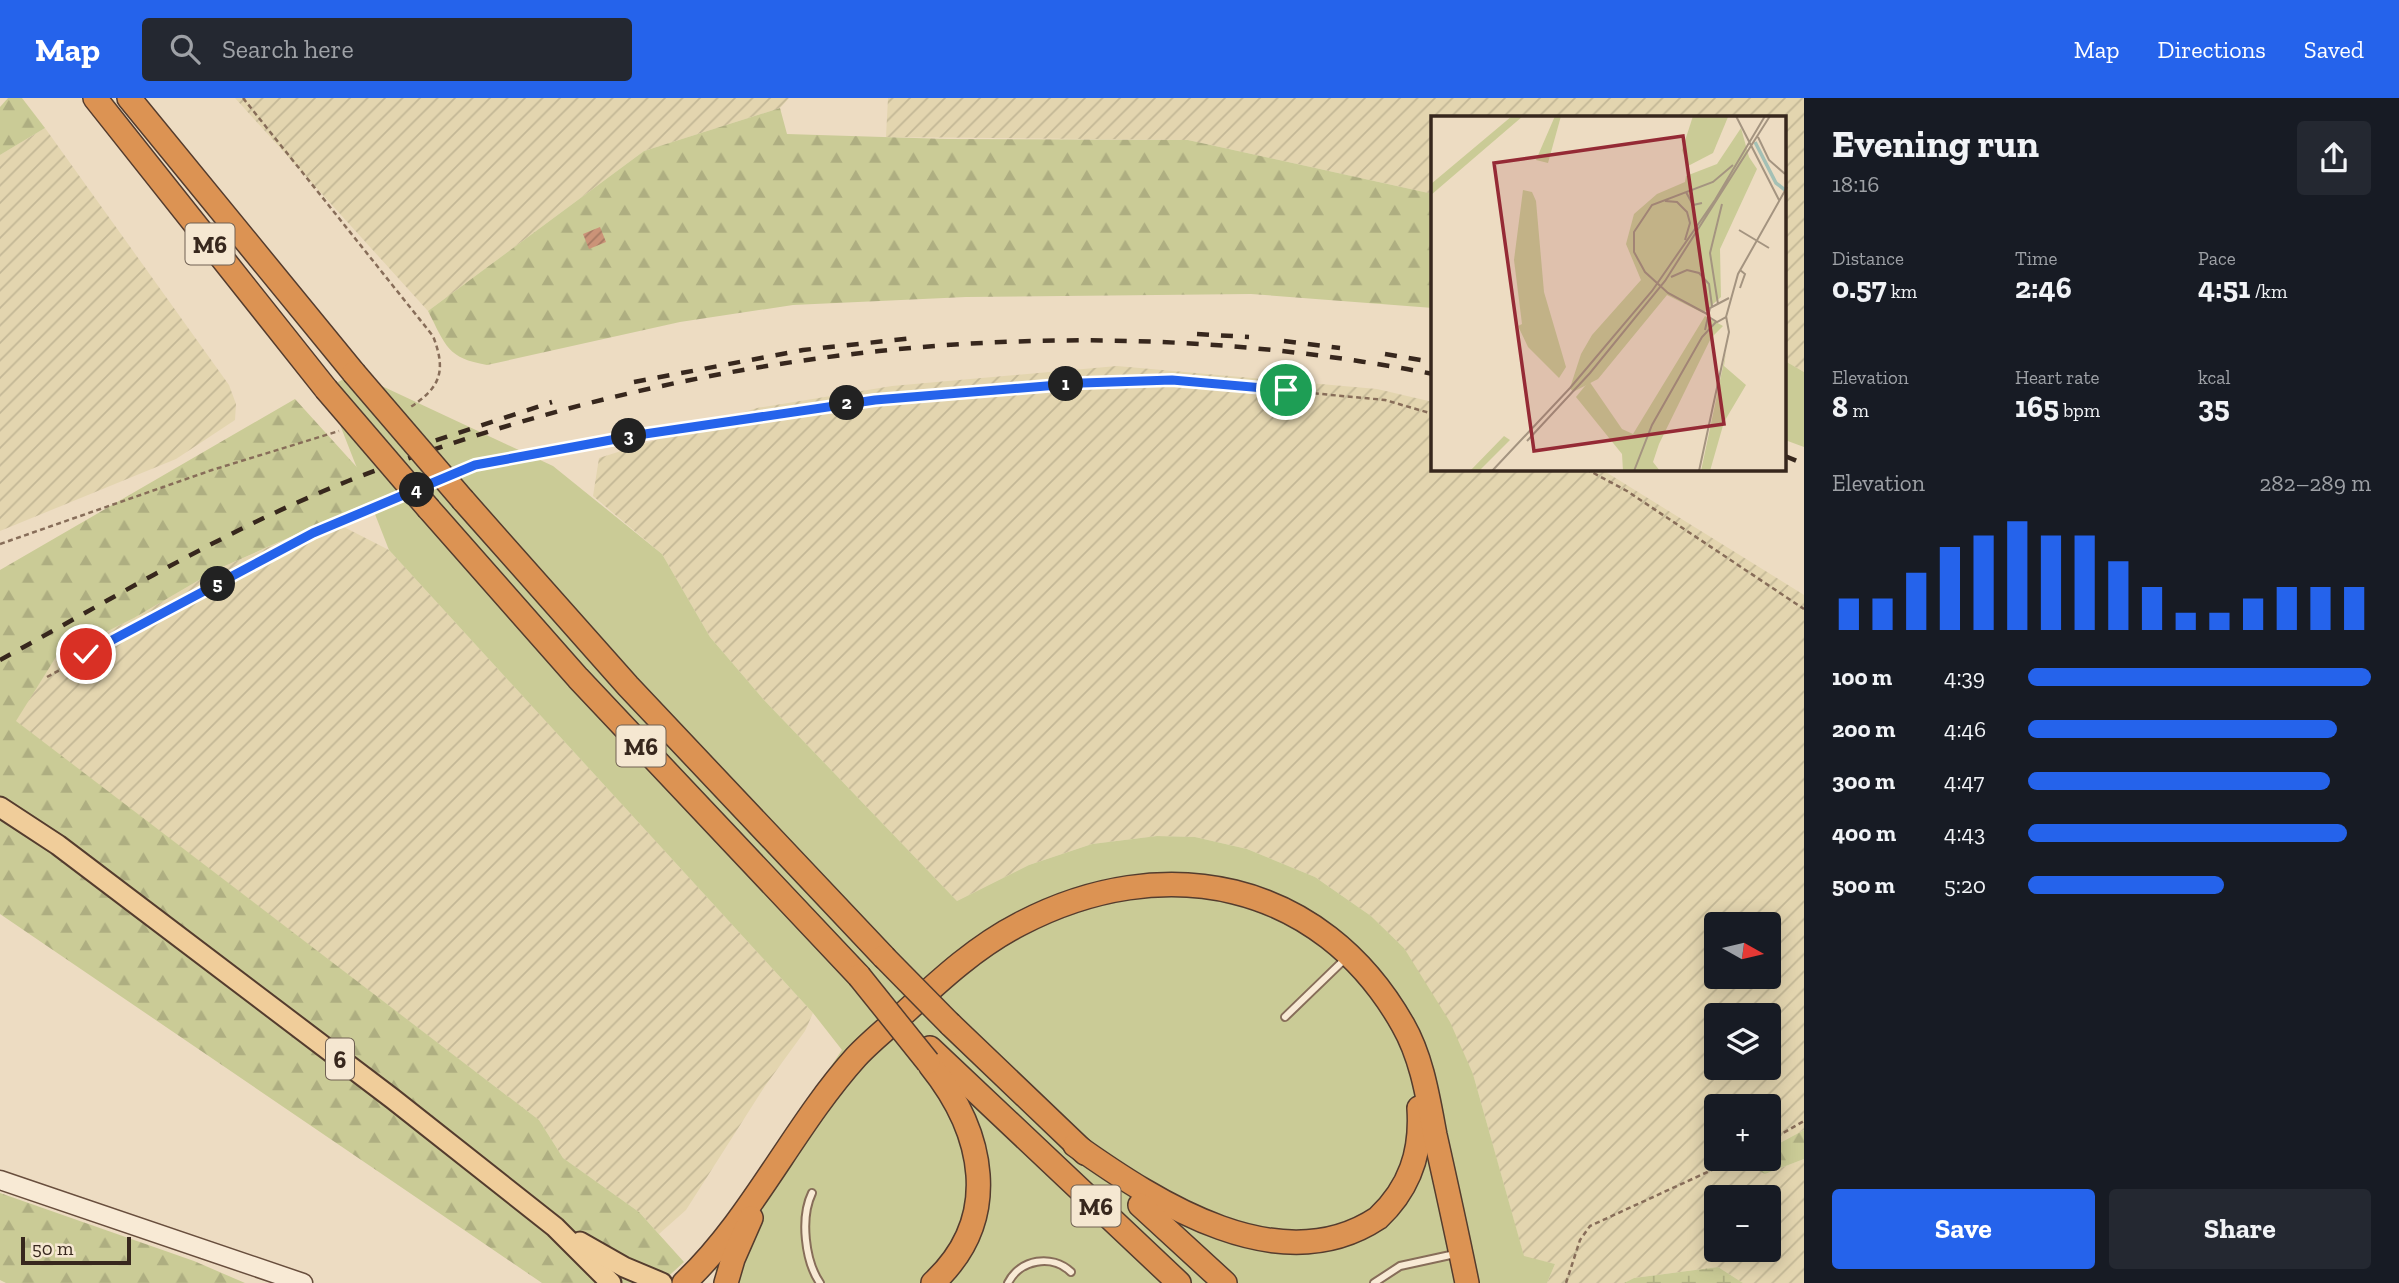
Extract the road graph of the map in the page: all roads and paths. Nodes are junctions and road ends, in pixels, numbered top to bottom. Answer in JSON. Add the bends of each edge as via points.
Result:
{"nodes":[{"id":1,"x":95,"y":98,"type":"edge"},
{"id":2,"x":129,"y":98,"type":"edge"},
{"id":3,"x":243,"y":98,"type":"edge"},
{"id":4,"x":407,"y":410,"type":"dead end"},
{"id":5,"x":1431,"y":413,"type":"edge"},
{"id":6,"x":342,"y":430,"type":"dead end"},
{"id":7,"x":462,"y":470,"type":"dead end"},
{"id":8,"x":1590,"y":471,"type":"edge"},
{"id":9,"x":400,"y":496,"type":"dead end"},
{"id":10,"x":0,"y":544,"type":"edge"},
{"id":11,"x":1804,"y":609,"type":"edge"},
{"id":12,"x":47,"y":677,"type":"dead end"},
{"id":13,"x":0,"y":807,"type":"edge"},
{"id":14,"x":1349,"y":955,"type":"junction"},
{"id":15,"x":1387,"y":1002,"type":"junction"},
{"id":16,"x":1286,"y":1017,"type":"dead end"},
{"id":17,"x":929,"y":1055,"type":"junction"},
{"id":18,"x":1804,"y":1121,"type":"edge"},
{"id":19,"x":1781,"y":1134,"type":"edge"},
{"id":20,"x":1076,"y":1144,"type":"junction"},
{"id":21,"x":780,"y":1156,"type":"junction"},
{"id":22,"x":1710,"y":1171,"type":"edge"},
{"id":23,"x":0,"y":1180,"type":"edge"},
{"id":24,"x":813,"y":1193,"type":"dead end"},
{"id":25,"x":555,"y":1227,"type":"junction"},
{"id":26,"x":1461,"y":1253,"type":"junction"},
{"id":27,"x":1071,"y":1272,"type":"dead end"},
{"id":28,"x":303,"y":1283,"type":"edge"},
{"id":29,"x":611,"y":1283,"type":"edge"},
{"id":30,"x":662,"y":1283,"type":"edge"},
{"id":31,"x":684,"y":1283,"type":"edge"},
{"id":32,"x":726,"y":1283,"type":"edge"},
{"id":33,"x":820,"y":1283,"type":"edge"},
{"id":34,"x":933,"y":1283,"type":"edge"},
{"id":35,"x":1008,"y":1283,"type":"edge"},
{"id":36,"x":1179,"y":1283,"type":"edge"},
{"id":37,"x":1225,"y":1283,"type":"edge"},
{"id":38,"x":1374,"y":1283,"type":"edge"},
{"id":39,"x":1467,"y":1283,"type":"edge"},
{"id":40,"x":1566,"y":1283,"type":"edge"}],
"edges":[{"from":1,"to":17,"type":"highway","number":"M6","bridge":true,"via":[[326,389],[429,509],[578,678]]},
{"from":2,"to":20,"type":"highway","number":"M6","bridge":true,"via":[[354,373],[628,686],[884,957]]},
{"from":3,"to":4,"type":"path","via":[[433,337],[440,355],[436,384]]},
{"from":5,"to":7,"type":"path","via":[[1385,400],[1185,381],[1082,383],[875,400],[756,416]]},
{"from":6,"to":10,"type":"path"},
{"from":8,"to":11,"type":"path","via":[[1628,491]]},
{"from":9,"to":12,"type":"path","via":[[313,533]]},
{"from":13,"to":25,"type":"main road","number":"6","via":[[122,893]]},
{"from":14,"to":15,"type":"highway"},
{"from":14,"to":16,"type":"lane"},
{"from":14,"to":21,"type":"highway","via":[[1289,912],[1230,891],[1137,884],[1077,899],[1006,932],[949,971],[857,1055]]},
{"from":15,"to":20,"type":"highway","via":[[1414,1076],[1420,1139],[1404,1188],[1355,1236],[1302,1252],[1266,1251],[1232,1243],[1170,1212]]},
{"from":15,"to":26,"type":"highway","via":[[1409,1035],[1419,1064]]},
{"from":17,"to":34,"type":"highway","via":[[963,1116],[978,1168],[970,1233],[952,1264]]},
{"from":17,"to":36,"type":"highway","number":"M6"},
{"from":18,"to":19,"type":"path"},
{"from":20,"to":37,"type":"highway","number":"M6"},
{"from":21,"to":31,"type":"highway","via":[[716,1251]]},
{"from":21,"to":32,"type":"highway"},
{"from":22,"to":40,"type":"path","via":[[1590,1226],[1580,1240]]},
{"from":23,"to":28,"type":"street"},
{"from":24,"to":33,"type":"lane","via":[[808,1203],[807,1239],[811,1270]]},
{"from":25,"to":29,"type":"main road","number":"6"},
{"from":25,"to":30,"type":"main road","number":"6","via":[[624,1268]]},
{"from":26,"to":38,"type":"lane","via":[[1400,1266]]},
{"from":26,"to":39,"type":"highway"},
{"from":27,"to":35,"type":"lane","via":[[1063,1265],[1035,1261],[1021,1267]]}]}
